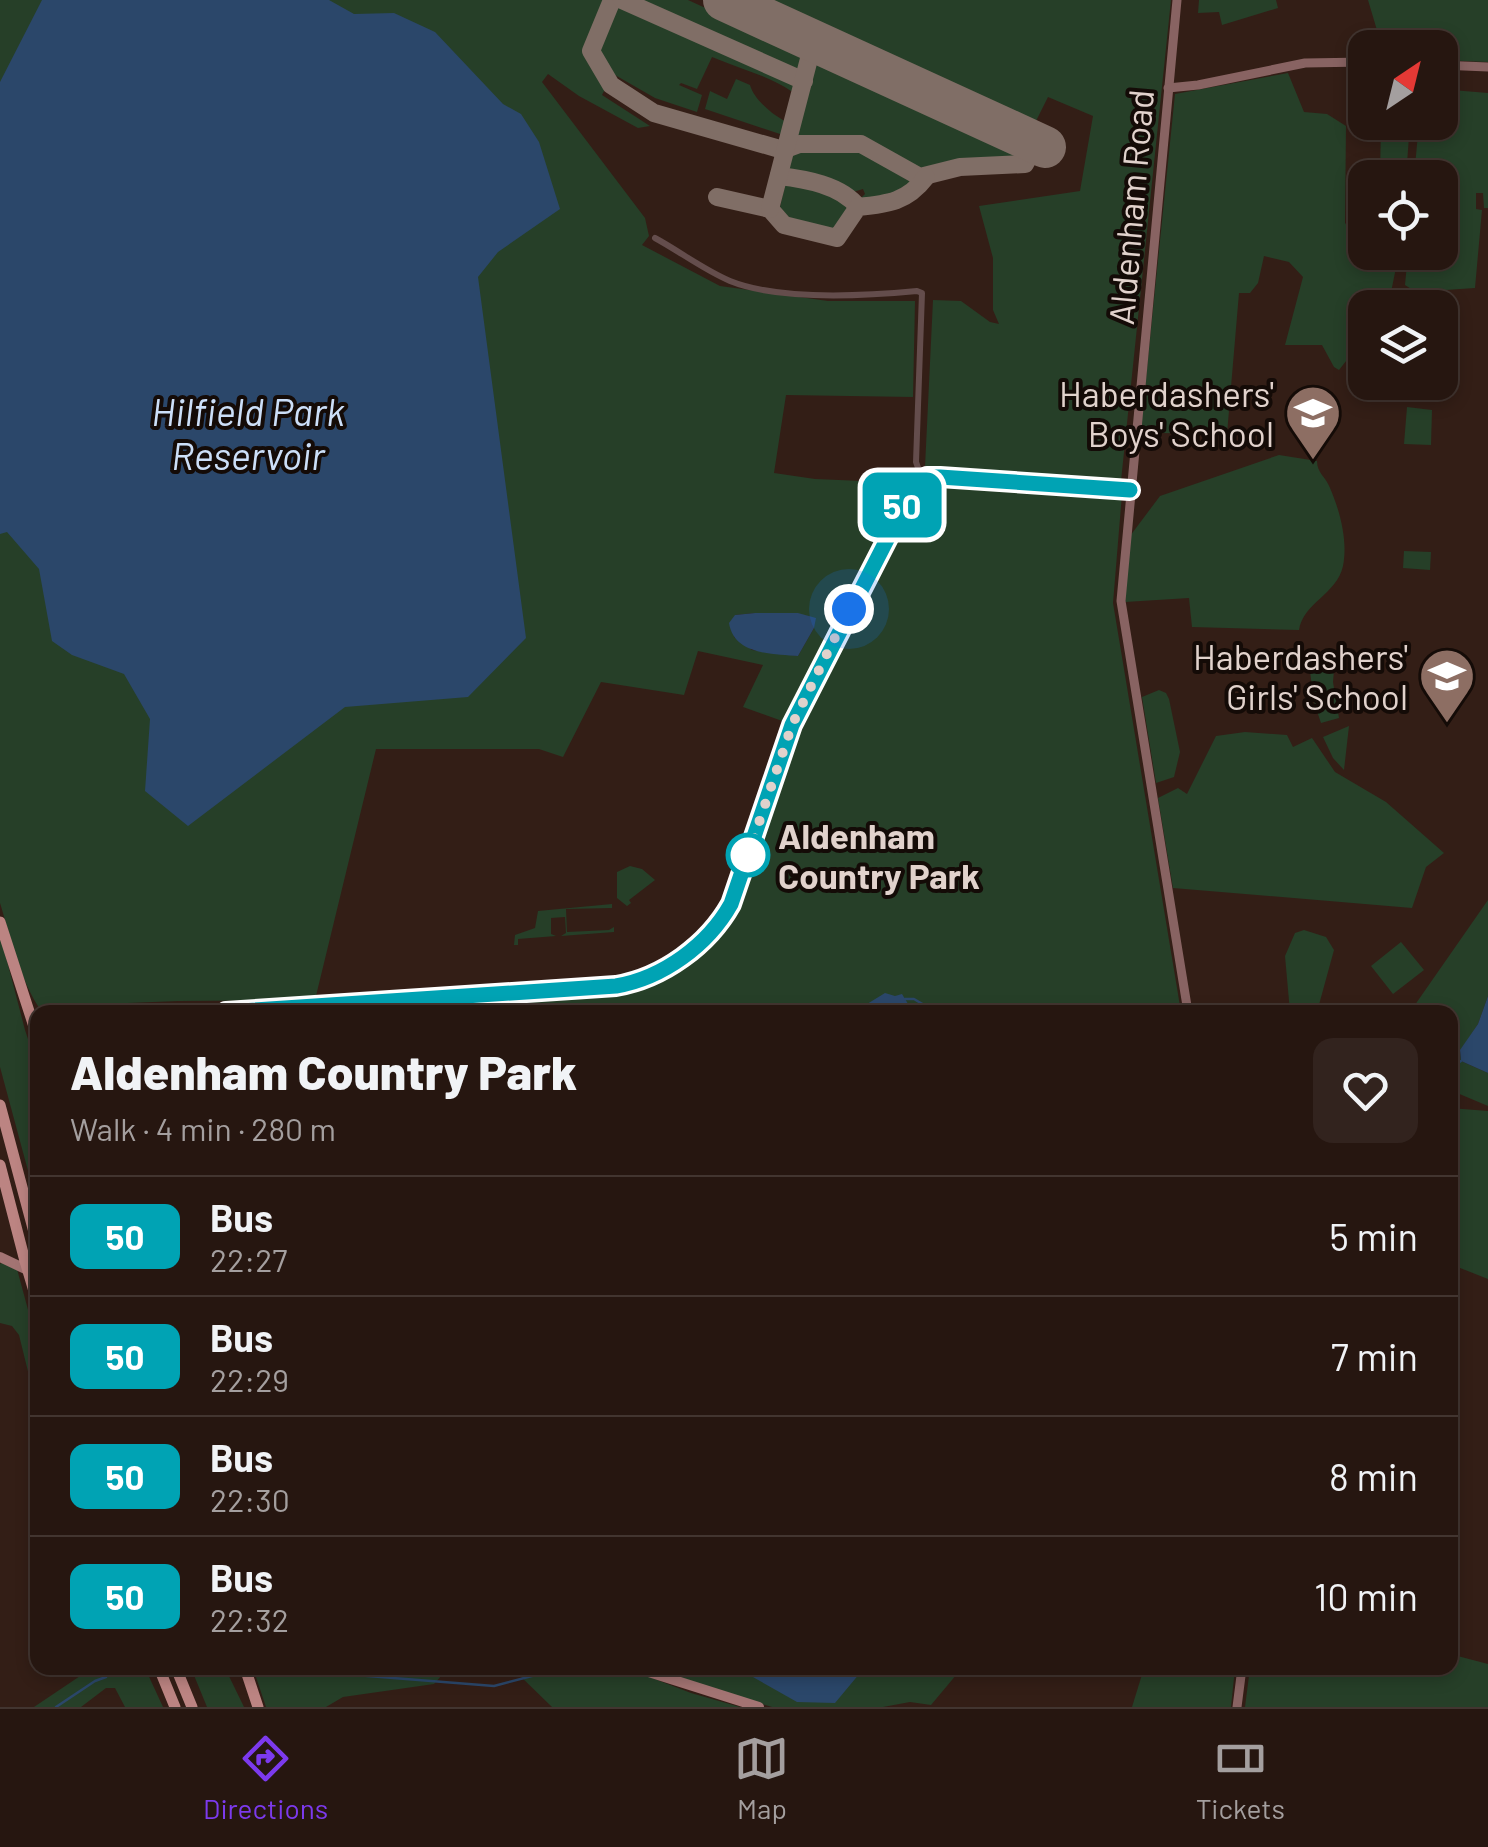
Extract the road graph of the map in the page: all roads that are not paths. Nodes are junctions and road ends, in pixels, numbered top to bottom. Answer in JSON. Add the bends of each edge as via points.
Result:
{"nodes":[{"id":1,"x":1177,"y":0,"type":"edge"},
{"id":2,"x":1348,"y":62,"type":"edge"},
{"id":3,"x":1458,"y":66,"type":"edge"},
{"id":4,"x":1488,"y":67,"type":"edge"},
{"id":5,"x":1168,"y":88,"type":"junction"},
{"id":6,"x":655,"y":238,"type":"dead end"},
{"id":7,"x":922,"y":479,"type":"junction"},
{"id":8,"x":1130,"y":490,"type":"junction"},
{"id":9,"x":0,"y":922,"type":"edge"},
{"id":10,"x":331,"y":1005,"type":"edge"},
{"id":11,"x":1187,"y":1005,"type":"edge"},
{"id":12,"x":30,"y":1010,"type":"edge"},
{"id":13,"x":0,"y":1105,"type":"edge"},
{"id":14,"x":0,"y":1165,"type":"edge"},
{"id":15,"x":30,"y":1216,"type":"edge"},
{"id":16,"x":0,"y":1257,"type":"edge"},
{"id":17,"x":30,"y":1271,"type":"edge"},
{"id":18,"x":30,"y":1279,"type":"edge"},
{"id":19,"x":162,"y":1675,"type":"edge"},
{"id":20,"x":179,"y":1675,"type":"edge"},
{"id":21,"x":248,"y":1675,"type":"edge"},
{"id":22,"x":658,"y":1675,"type":"edge"},
{"id":23,"x":1241,"y":1675,"type":"edge"},
{"id":24,"x":175,"y":1707,"type":"edge"},
{"id":25,"x":192,"y":1707,"type":"edge"},
{"id":26,"x":258,"y":1707,"type":"edge"},
{"id":27,"x":759,"y":1707,"type":"edge"},
{"id":28,"x":1237,"y":1707,"type":"edge"}],
"edges":[{"from":1,"to":5,"type":"street","name":"Aldenham Road"},
{"from":2,"to":5,"type":"street","via":[[1305,63]]},
{"from":3,"to":4,"type":"street"},
{"from":5,"to":8,"type":"street","name":"Aldenham Road"},
{"from":6,"to":7,"type":"street","via":[[739,283],[847,296],[922,293],[916,462]]},
{"from":7,"to":8,"type":"street"},
{"from":7,"to":10,"type":"street","via":[[903,502],[806,692],[731,904],[682,957],[648,978],[616,986]]},
{"from":8,"to":11,"type":"street","name":"Aldenham Road","via":[[1121,601]]},
{"from":9,"to":12,"type":"highway"},
{"from":13,"to":15,"type":"highway"},
{"from":14,"to":18,"type":"highway","bridge":true},
{"from":16,"to":17,"type":"main road"},
{"from":19,"to":24,"type":"highway"},
{"from":20,"to":25,"type":"highway"},
{"from":21,"to":26,"type":"highway"},
{"from":22,"to":27,"type":"main road"},
{"from":23,"to":28,"type":"street"}]}
